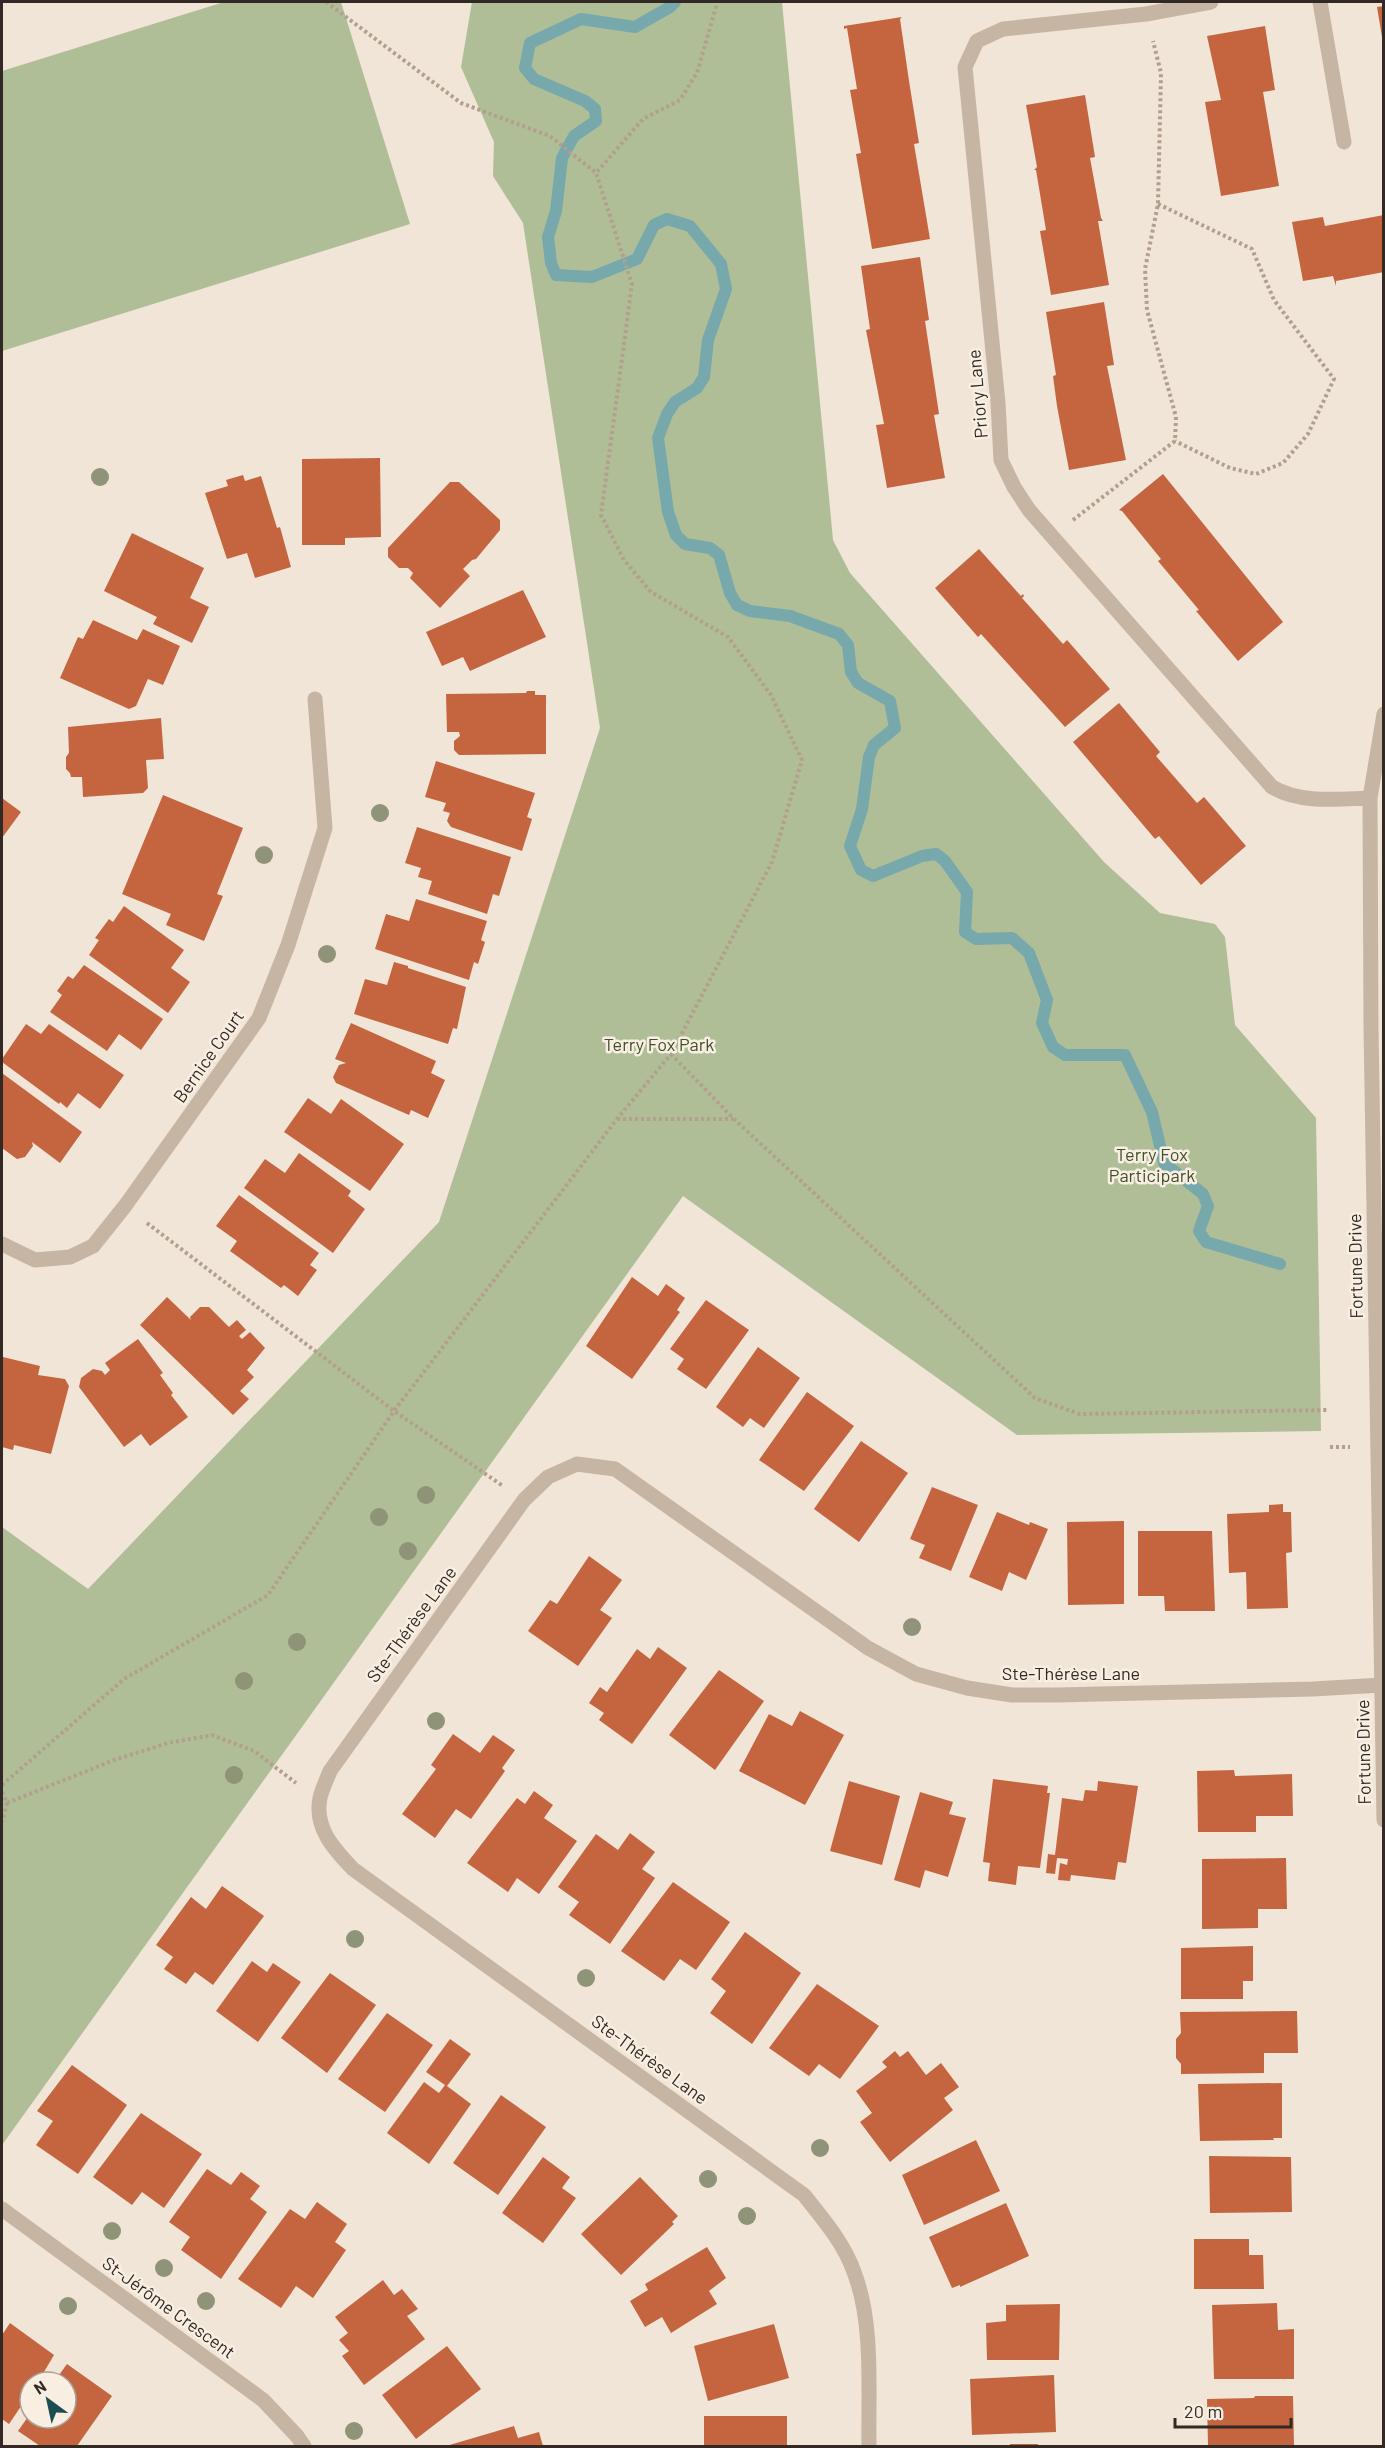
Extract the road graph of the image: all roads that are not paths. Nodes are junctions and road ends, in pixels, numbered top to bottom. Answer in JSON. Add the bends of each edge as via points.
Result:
{"nodes":[{"id":1,"x":1211,"y":2,"type":"edge"},
{"id":2,"x":1320,"y":2,"type":"edge"},
{"id":3,"x":1344,"y":142,"type":"dead end"},
{"id":4,"x":315,"y":699,"type":"dead end"},
{"id":5,"x":1383,"y":714,"type":"edge"},
{"id":6,"x":1370,"y":798,"type":"junction"},
{"id":7,"x":1377,"y":1026,"type":"edge"},
{"id":8,"x":2,"y":1244,"type":"edge"},
{"id":9,"x":1382,"y":1685,"type":"junction"},
{"id":10,"x":1383,"y":1820,"type":"edge"},
{"id":11,"x":2,"y":2209,"type":"edge"},
{"id":12,"x":304,"y":2446,"type":"edge"},
{"id":13,"x":869,"y":2446,"type":"edge"}],
"edges":[{"from":1,"to":6,"type":"street","name":"Priory Lane","via":[[1146,14],[1004,29],[976,41],[965,68],[1001,460],[1029,510],[1272,787],[1286,795],[1320,799]]},
{"from":2,"to":3,"type":"street"},
{"from":4,"to":8,"type":"street","name":"Bernice Court","via":[[325,828],[288,945],[259,1018],[93,1246],[70,1257],[35,1260]]},
{"from":5,"to":6,"type":"street","name":"Fortune Drive"},
{"from":6,"to":7,"type":"street","name":"Fortune Drive"},
{"from":7,"to":9,"type":"street","name":"Fortune Drive"},
{"from":9,"to":10,"type":"street","name":"Fortune Drive"},
{"from":9,"to":13,"type":"street","name":"Ste-Thérèse Lane","via":[[1012,1695],[915,1674],[868,1648],[615,1469],[577,1464],[548,1477],[524,1500],[330,1771],[320,1798],[320,1821],[328,1842],[353,1869],[804,2195],[832,2229],[854,2272],[863,2308]]},
{"from":11,"to":12,"type":"street","name":"St-Jérôme Crescent","via":[[263,2400]]}]}
